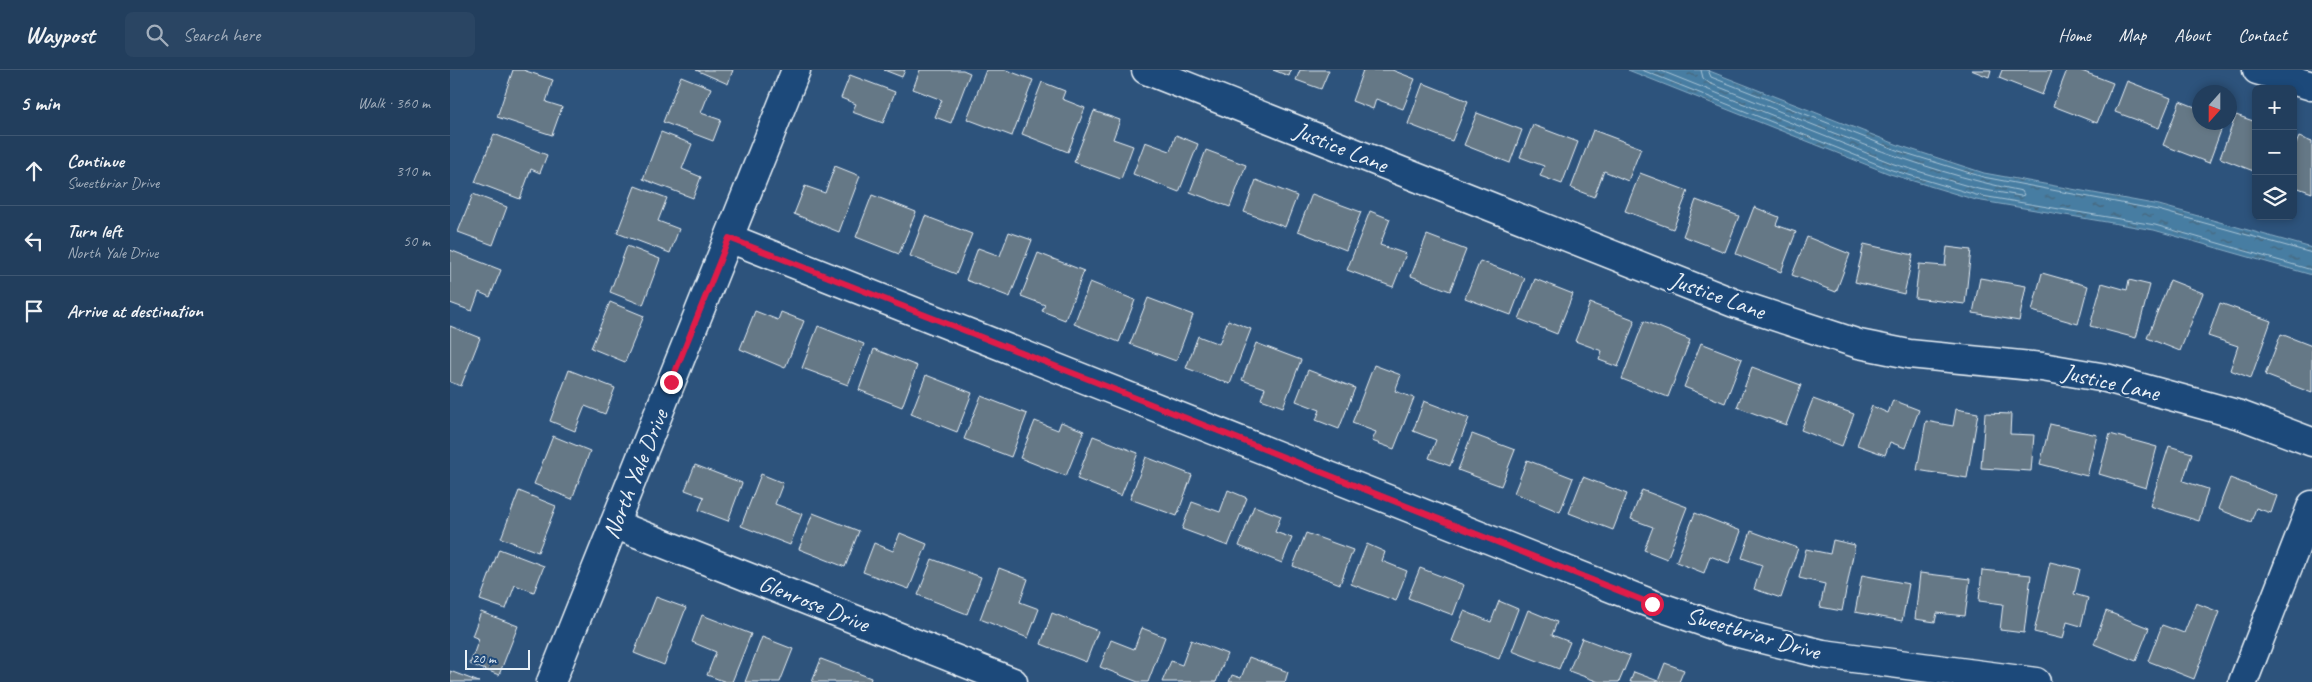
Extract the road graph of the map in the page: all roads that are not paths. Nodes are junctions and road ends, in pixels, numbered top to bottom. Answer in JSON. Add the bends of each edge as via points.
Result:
{"nodes":[{"id":1,"x":796,"y":70,"type":"edge"},
{"id":2,"x":1146,"y":70,"type":"edge"},
{"id":3,"x":2257,"y":70,"type":"edge"},
{"id":4,"x":2312,"y":86,"type":"edge"},
{"id":5,"x":729,"y":238,"type":"junction"},
{"id":6,"x":2312,"y":442,"type":"edge"},
{"id":7,"x":2312,"y":505,"type":"edge"},
{"id":8,"x":614,"y":524,"type":"junction"},
{"id":9,"x":551,"y":682,"type":"edge"},
{"id":10,"x":1013,"y":682,"type":"edge"},
{"id":11,"x":2036,"y":682,"type":"edge"},
{"id":12,"x":2243,"y":682,"type":"edge"}],
"edges":[{"from":1,"to":5,"type":"street","name":"North Yale Drive"},
{"from":2,"to":6,"type":"street","name":"Justice Lane","via":[[1734,303],[1859,344],[1909,354],[2042,367],[2106,378],[2240,415]]},
{"from":3,"to":4,"type":"street"},
{"from":5,"to":8,"type":"street","name":"North Yale Drive"},
{"from":5,"to":11,"type":"street","name":"Sweetbriar Drive","via":[[1652,604],[1730,631],[1824,654]]},
{"from":7,"to":12,"type":"street"},
{"from":8,"to":9,"type":"street","name":"North Yale Drive"},
{"from":8,"to":10,"type":"street","name":"Glenrose Drive"}]}
